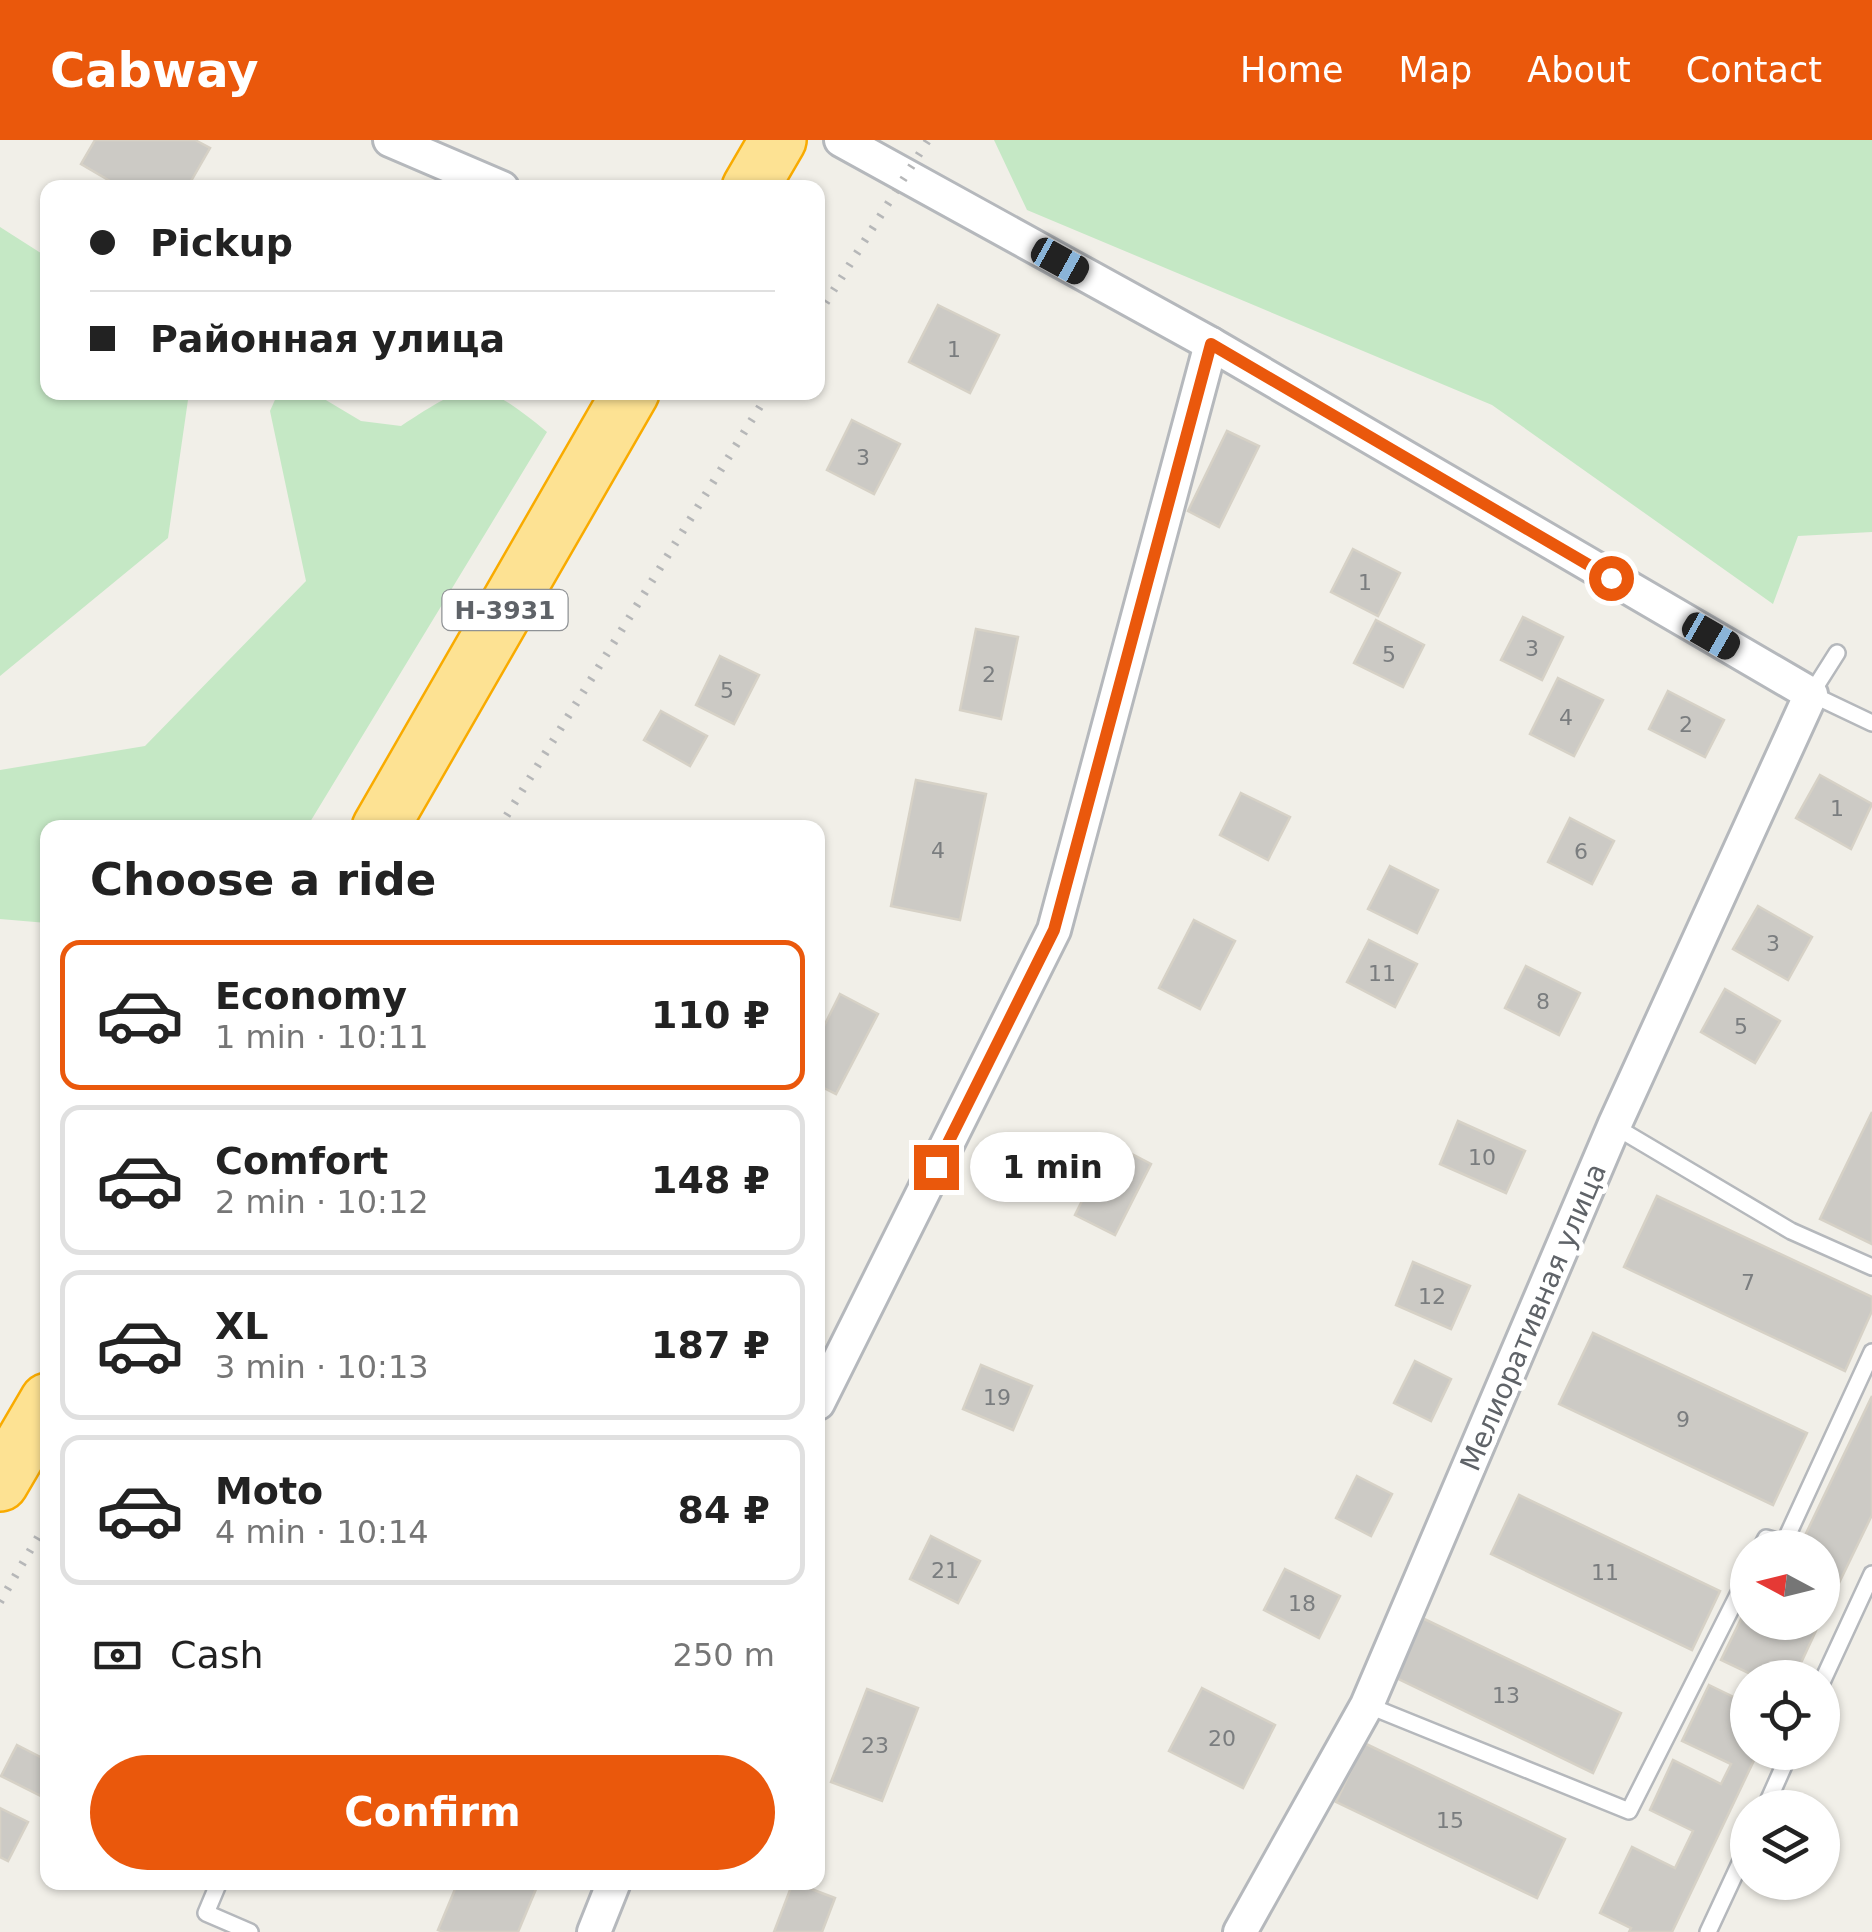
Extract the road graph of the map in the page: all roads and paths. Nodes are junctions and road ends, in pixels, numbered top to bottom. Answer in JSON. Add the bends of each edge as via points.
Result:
{"nodes":[{"id":1,"x":390,"y":140,"type":"edge"},
{"id":2,"x":778,"y":140,"type":"edge"},
{"id":3,"x":841,"y":140,"type":"edge"},
{"id":4,"x":482,"y":180,"type":"edge"},
{"id":5,"x":755,"y":180,"type":"edge"},
{"id":6,"x":1211,"y":344,"type":"junction"},
{"id":7,"x":626,"y":400,"type":"edge"},
{"id":8,"x":1836,"y":653,"type":"dead end"},
{"id":9,"x":1811,"y":694,"type":"junction"},
{"id":10,"x":1872,"y":723,"type":"edge"},
{"id":11,"x":385,"y":820,"type":"edge"},
{"id":12,"x":1614,"y":1126,"type":"junction"},
{"id":13,"x":1872,"y":1267,"type":"edge"},
{"id":14,"x":1872,"y":1352,"type":"edge"},
{"id":15,"x":825,"y":1389,"type":"edge"},
{"id":16,"x":40,"y":1415,"type":"edge"},
{"id":17,"x":0,"y":1483,"type":"edge"},
{"id":18,"x":1790,"y":1530,"type":"edge"},
{"id":19,"x":1872,"y":1574,"type":"edge"},
{"id":20,"x":1730,"y":1611,"type":"edge"},
{"id":21,"x":1832,"y":1660,"type":"edge"},
{"id":22,"x":1366,"y":1705,"type":"junction"},
{"id":23,"x":1730,"y":1885,"type":"edge"},
{"id":24,"x":216,"y":1890,"type":"edge"},
{"id":25,"x":611,"y":1890,"type":"edge"},
{"id":26,"x":250,"y":1932,"type":"edge"},
{"id":27,"x":594,"y":1932,"type":"edge"},
{"id":28,"x":1240,"y":1932,"type":"edge"},
{"id":29,"x":1708,"y":1932,"type":"edge"}],
"edges":[{"from":1,"to":4,"type":"street"},
{"from":2,"to":5,"type":"highway"},
{"from":3,"to":6,"type":"street"},
{"from":6,"to":9,"type":"street"},
{"from":6,"to":15,"type":"street","via":[[1054,930]]},
{"from":7,"to":11,"type":"highway","number":"Н-3931"},
{"from":8,"to":9,"type":"lane"},
{"from":9,"to":10,"type":"lane"},
{"from":9,"to":12,"type":"street","name":"Мелиоративная улица"},
{"from":12,"to":13,"type":"lane","via":[[1791,1230]]},
{"from":12,"to":22,"type":"street","name":"Мелиоративная улица"},
{"from":14,"to":18,"type":"lane"},
{"from":16,"to":17,"type":"highway"},
{"from":19,"to":21,"type":"lane"},
{"from":20,"to":22,"type":"lane","via":[[1629,1811]]},
{"from":22,"to":28,"type":"street","name":"Мелиоративная улица"},
{"from":23,"to":29,"type":"lane"},
{"from":24,"to":26,"type":"lane","via":[[206,1913]]},
{"from":25,"to":27,"type":"street"}]}
